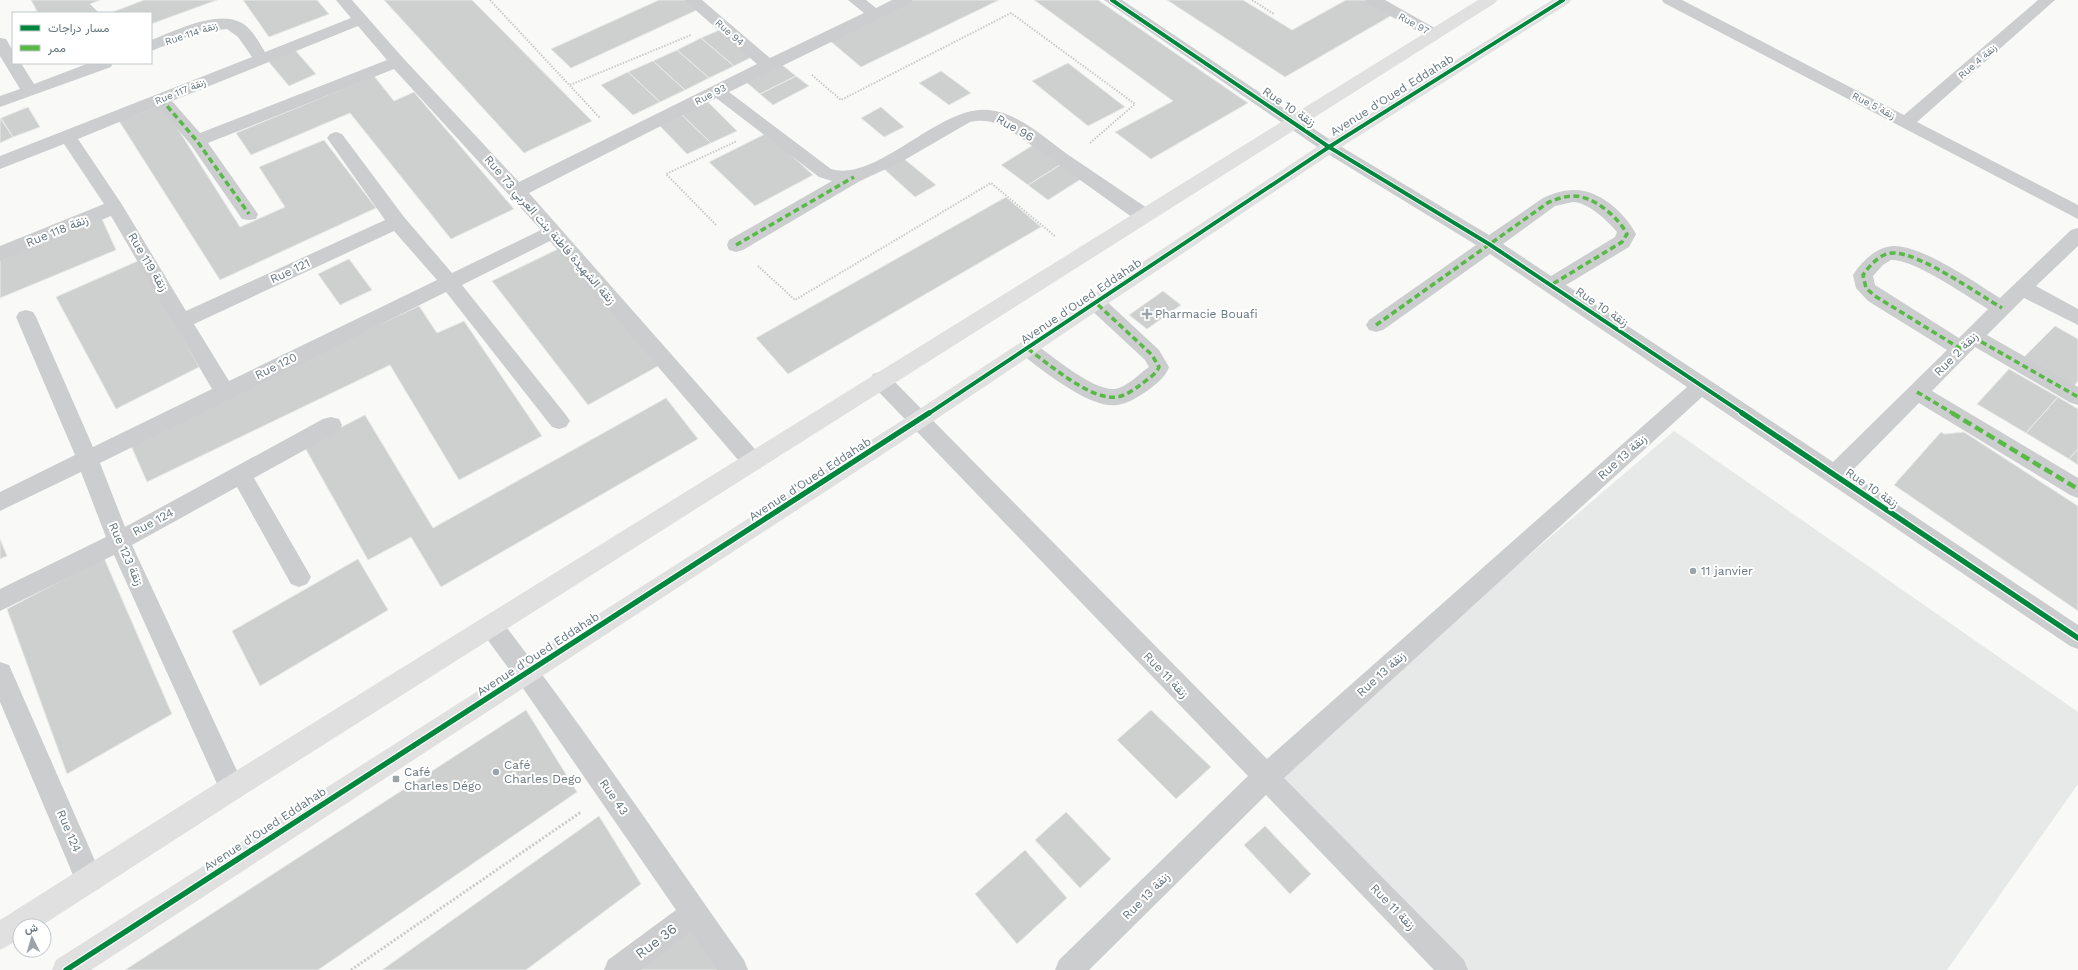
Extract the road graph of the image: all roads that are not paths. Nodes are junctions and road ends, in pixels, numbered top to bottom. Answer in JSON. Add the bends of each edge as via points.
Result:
{"nodes":[{"id":1,"x":344,"y":0,"type":"edge"},
{"id":2,"x":692,"y":0,"type":"edge"},
{"id":3,"x":856,"y":0,"type":"edge"},
{"id":4,"x":905,"y":0,"type":"edge"},
{"id":5,"x":1112,"y":0,"type":"edge"},
{"id":6,"x":1374,"y":0,"type":"edge"},
{"id":7,"x":1490,"y":0,"type":"edge"},
{"id":8,"x":1563,"y":0,"type":"edge"},
{"id":9,"x":1670,"y":0,"type":"edge"},
{"id":10,"x":2047,"y":0,"type":"edge"},
{"id":11,"x":875,"y":14,"type":"junction"},
{"id":12,"x":360,"y":20,"type":"junction"},
{"id":13,"x":1434,"y":34,"type":"junction"},
{"id":14,"x":0,"y":43,"type":"edge"},
{"id":15,"x":152,"y":46,"type":"edge"},
{"id":16,"x":262,"y":58,"type":"junction"},
{"id":17,"x":12,"y":62,"type":"edge"},
{"id":18,"x":397,"y":62,"type":"junction"},
{"id":19,"x":13,"y":64,"type":"edge"},
{"id":20,"x":102,"y":64,"type":"edge"},
{"id":21,"x":768,"y":65,"type":"junction"},
{"id":22,"x":30,"y":91,"type":"junction"},
{"id":23,"x":717,"y":91,"type":"junction"},
{"id":24,"x":161,"y":99,"type":"junction"},
{"id":25,"x":0,"y":102,"type":"edge"},
{"id":26,"x":1294,"y":122,"type":"junction"},
{"id":27,"x":1906,"y":122,"type":"junction"},
{"id":28,"x":67,"y":136,"type":"junction"},
{"id":29,"x":336,"y":138,"type":"dead end"},
{"id":30,"x":197,"y":141,"type":"junction"},
{"id":31,"x":1329,"y":147,"type":"junction"},
{"id":32,"x":0,"y":163,"type":"edge"},
{"id":33,"x":854,"y":177,"type":"junction"},
{"id":34,"x":517,"y":190,"type":"junction"},
{"id":35,"x":115,"y":207,"type":"junction"},
{"id":36,"x":2078,"y":213,"type":"edge"},
{"id":37,"x":249,"y":214,"type":"dead end"},
{"id":38,"x":1143,"y":215,"type":"junction"},
{"id":39,"x":397,"y":222,"type":"junction"},
{"id":40,"x":552,"y":232,"type":"junction"},
{"id":41,"x":2078,"y":235,"type":"edge"},
{"id":42,"x":1488,"y":244,"type":"junction"},
{"id":43,"x":736,"y":245,"type":"road end"},
{"id":44,"x":0,"y":254,"type":"edge"},
{"id":45,"x":449,"y":282,"type":"junction"},
{"id":46,"x":1551,"y":285,"type":"junction"},
{"id":47,"x":2023,"y":288,"type":"junction"},
{"id":48,"x":1095,"y":302,"type":"junction"},
{"id":49,"x":2002,"y":308,"type":"junction"},
{"id":50,"x":26,"y":317,"type":"dead end"},
{"id":51,"x":2078,"y":318,"type":"edge"},
{"id":52,"x":182,"y":321,"type":"junction"},
{"id":53,"x":1376,"y":325,"type":"dead end"},
{"id":54,"x":1967,"y":343,"type":"junction"},
{"id":55,"x":1028,"y":349,"type":"junction"},
{"id":56,"x":880,"y":380,"type":"junction"},
{"id":57,"x":1702,"y":386,"type":"junction"},
{"id":58,"x":224,"y":391,"type":"junction"},
{"id":59,"x":1918,"y":392,"type":"junction"},
{"id":60,"x":2078,"y":397,"type":"edge"},
{"id":61,"x":919,"y":420,"type":"junction"},
{"id":62,"x":559,"y":421,"type":"dead end"},
{"id":63,"x":331,"y":425,"type":"dead end"},
{"id":64,"x":87,"y":459,"type":"junction"},
{"id":65,"x":753,"y":462,"type":"junction"},
{"id":66,"x":241,"y":475,"type":"junction"},
{"id":67,"x":1834,"y":475,"type":"junction"},
{"id":68,"x":2078,"y":489,"type":"edge"},
{"id":69,"x":0,"y":502,"type":"edge"},
{"id":70,"x":119,"y":541,"type":"junction"},
{"id":71,"x":299,"y":577,"type":"dead end"},
{"id":72,"x":0,"y":600,"type":"edge"},
{"id":73,"x":492,"y":627,"type":"junction"},
{"id":74,"x":2078,"y":638,"type":"edge"},
{"id":75,"x":0,"y":673,"type":"edge"},
{"id":76,"x":527,"y":673,"type":"junction"},
{"id":77,"x":1266,"y":777,"type":"junction"},
{"id":78,"x":232,"y":788,"type":"junction"},
{"id":79,"x":89,"y":879,"type":"junction"},
{"id":80,"x":695,"y":912,"type":"junction"},
{"id":81,"x":0,"y":936,"type":"edge"},
{"id":82,"x":66,"y":970,"type":"edge"},
{"id":83,"x":618,"y":970,"type":"edge"},
{"id":84,"x":734,"y":970,"type":"edge"},
{"id":85,"x":1069,"y":970,"type":"edge"},
{"id":86,"x":1454,"y":970,"type":"edge"}],
"edges":[{"from":1,"to":12,"type":"street","name":"Rue 73 زنقة الشهيدة فاطنة بنت العربي"},
{"from":2,"to":21,"type":"street","name":"Rue 94"},
{"from":3,"to":11,"type":"street"},
{"from":4,"to":11,"type":"street","name":"Rue 93"},
{"from":5,"to":26,"type":"street","name":"Rue 10 زنقة"},
{"from":6,"to":13,"type":"street","name":"Rue 97"},
{"from":7,"to":13,"type":"street"},
{"from":8,"to":31,"type":"street","name":"Avenue d'Oued Eddahab"},
{"from":9,"to":27,"type":"street","name":"Rue 5 زنقة"},
{"from":10,"to":27,"type":"street","name":"Rue 4 زنقة"},
{"from":11,"to":21,"type":"street","name":"Rue 93"},
{"from":12,"to":16,"type":"street","name":"Rue 117 زنقة"},
{"from":12,"to":18,"type":"street","name":"Rue 73 زنقة الشهيدة فاطنة بنت العربي"},
{"from":13,"to":26,"type":"street"},
{"from":14,"to":17,"type":"street"},
{"from":15,"to":16,"type":"street","name":"Rue 114 زنقة","via":[[203,27],[231,23],[238,27]]},
{"from":16,"to":24,"type":"street","name":"Rue 117 زنقة"},
{"from":18,"to":30,"type":"street"},
{"from":18,"to":34,"type":"street","name":"Rue 73 زنقة الشهيدة فاطنة بنت العربي"},
{"from":19,"to":22,"type":"street"},
{"from":20,"to":22,"type":"street"},
{"from":21,"to":23,"type":"street","name":"Rue 93"},
{"from":22,"to":25,"type":"street"},
{"from":23,"to":33,"type":"street","name":"Rue 96","via":[[825,173],[838,177]]},
{"from":23,"to":34,"type":"street","name":"Rue 93"},
{"from":24,"to":28,"type":"street","name":"Rue 117 زنقة"},
{"from":24,"to":30,"type":"street"},
{"from":26,"to":31,"type":"street","name":"Rue 10 زنقة"},
{"from":26,"to":38,"type":"street"},
{"from":27,"to":36,"type":"street","name":"Rue 5 زنقة"},
{"from":28,"to":32,"type":"street","name":"Rue 117 زنقة"},
{"from":28,"to":35,"type":"street","name":"Rue 119 زنقة"},
{"from":29,"to":39,"type":"street"},
{"from":30,"to":37,"type":"street"},
{"from":31,"to":42,"type":"street","name":"Rue 10 زنقة"},
{"from":31,"to":48,"type":"street","name":"Avenue d'Oued Eddahab"},
{"from":33,"to":38,"type":"street","name":"Rue 96","via":[[895,158],[965,118],[992,114],[1004,119]]},
{"from":33,"to":43,"type":"street","name":"Rue 96"},
{"from":34,"to":40,"type":"street","name":"Rue 73 زنقة الشهيدة فاطنة بنت العربي"},
{"from":35,"to":44,"type":"street","name":"Rue 118 زنقة"},
{"from":35,"to":52,"type":"street","name":"Rue 119 زنقة"},
{"from":38,"to":56,"type":"street"},
{"from":39,"to":45,"type":"street"},
{"from":39,"to":52,"type":"street","name":"Rue 121"},
{"from":40,"to":45,"type":"street","name":"Rue 120"},
{"from":40,"to":65,"type":"street","name":"Rue 73 زنقة الشهيدة فاطنة بنت العربي"},
{"from":41,"to":47,"type":"street","name":"Rue 2 زنقة"},
{"from":42,"to":46,"type":"street","name":"Rue 10 زنقة"},
{"from":42,"to":46,"type":"street","via":[[1549,202],[1564,197],[1577,196],[1588,200],[1618,220],[1627,234],[1622,242]]},
{"from":42,"to":53,"type":"street"},
{"from":45,"to":58,"type":"street","name":"Rue 120"},
{"from":45,"to":62,"type":"street"},
{"from":46,"to":57,"type":"street","name":"Rue 10 زنقة"},
{"from":47,"to":49,"type":"street","name":"Rue 2 زنقة"},
{"from":47,"to":51,"type":"street"},
{"from":48,"to":55,"type":"street","name":"Avenue d'Oued Eddahab"},
{"from":48,"to":55,"type":"street","via":[[1152,355],[1159,367],[1157,372],[1128,393],[1115,397],[1105,396],[1092,392]]},
{"from":49,"to":54,"type":"street","name":"Rue 2 زنقة"},
{"from":49,"to":54,"type":"street","via":[[1926,264],[1907,256],[1894,253],[1884,255],[1870,265],[1862,275],[1866,288],[1871,292]]},
{"from":50,"to":64,"type":"street","name":"Rue 123 زنقة"},
{"from":52,"to":58,"type":"street","name":"Rue 119 زنقة"},
{"from":54,"to":59,"type":"street","name":"Rue 2 زنقة"},
{"from":54,"to":60,"type":"street"},
{"from":55,"to":61,"type":"street","name":"Avenue d'Oued Eddahab"},
{"from":56,"to":61,"type":"street","name":"Rue 11 زنقة"},
{"from":56,"to":65,"type":"street"},
{"from":57,"to":67,"type":"street","name":"Rue 10 زنقة"},
{"from":57,"to":77,"type":"street","name":"Rue 13 زنقة"},
{"from":58,"to":64,"type":"street","name":"Rue 120"},
{"from":59,"to":67,"type":"street","name":"Rue 2 زنقة"},
{"from":59,"to":68,"type":"street"},
{"from":61,"to":76,"type":"street","name":"Avenue d'Oued Eddahab"},
{"from":61,"to":77,"type":"street","name":"Rue 11 زنقة"},
{"from":63,"to":66,"type":"street","name":"Rue 124"},
{"from":64,"to":69,"type":"street","name":"Rue 120"},
{"from":64,"to":70,"type":"street","name":"Rue 123 زنقة"},
{"from":65,"to":73,"type":"street"},
{"from":66,"to":70,"type":"street","name":"Rue 124"},
{"from":66,"to":71,"type":"street"},
{"from":67,"to":74,"type":"street","name":"Rue 10 زنقة"},
{"from":70,"to":72,"type":"street","name":"Rue 124"},
{"from":70,"to":78,"type":"street","name":"Rue 123 زنقة"},
{"from":73,"to":76,"type":"street","name":"Rue 43"},
{"from":73,"to":78,"type":"street"},
{"from":75,"to":79,"type":"street","name":"Rue 124"},
{"from":76,"to":80,"type":"street","name":"Rue 43"},
{"from":76,"to":82,"type":"street","name":"Avenue d'Oued Eddahab"},
{"from":77,"to":85,"type":"street","name":"Rue 13 زنقة"},
{"from":77,"to":86,"type":"street","name":"Rue 11 زنقة"},
{"from":78,"to":79,"type":"street"},
{"from":79,"to":81,"type":"street"},
{"from":80,"to":83,"type":"street","name":"Rue 36"},
{"from":80,"to":84,"type":"street","name":"Rue 43"}]}
